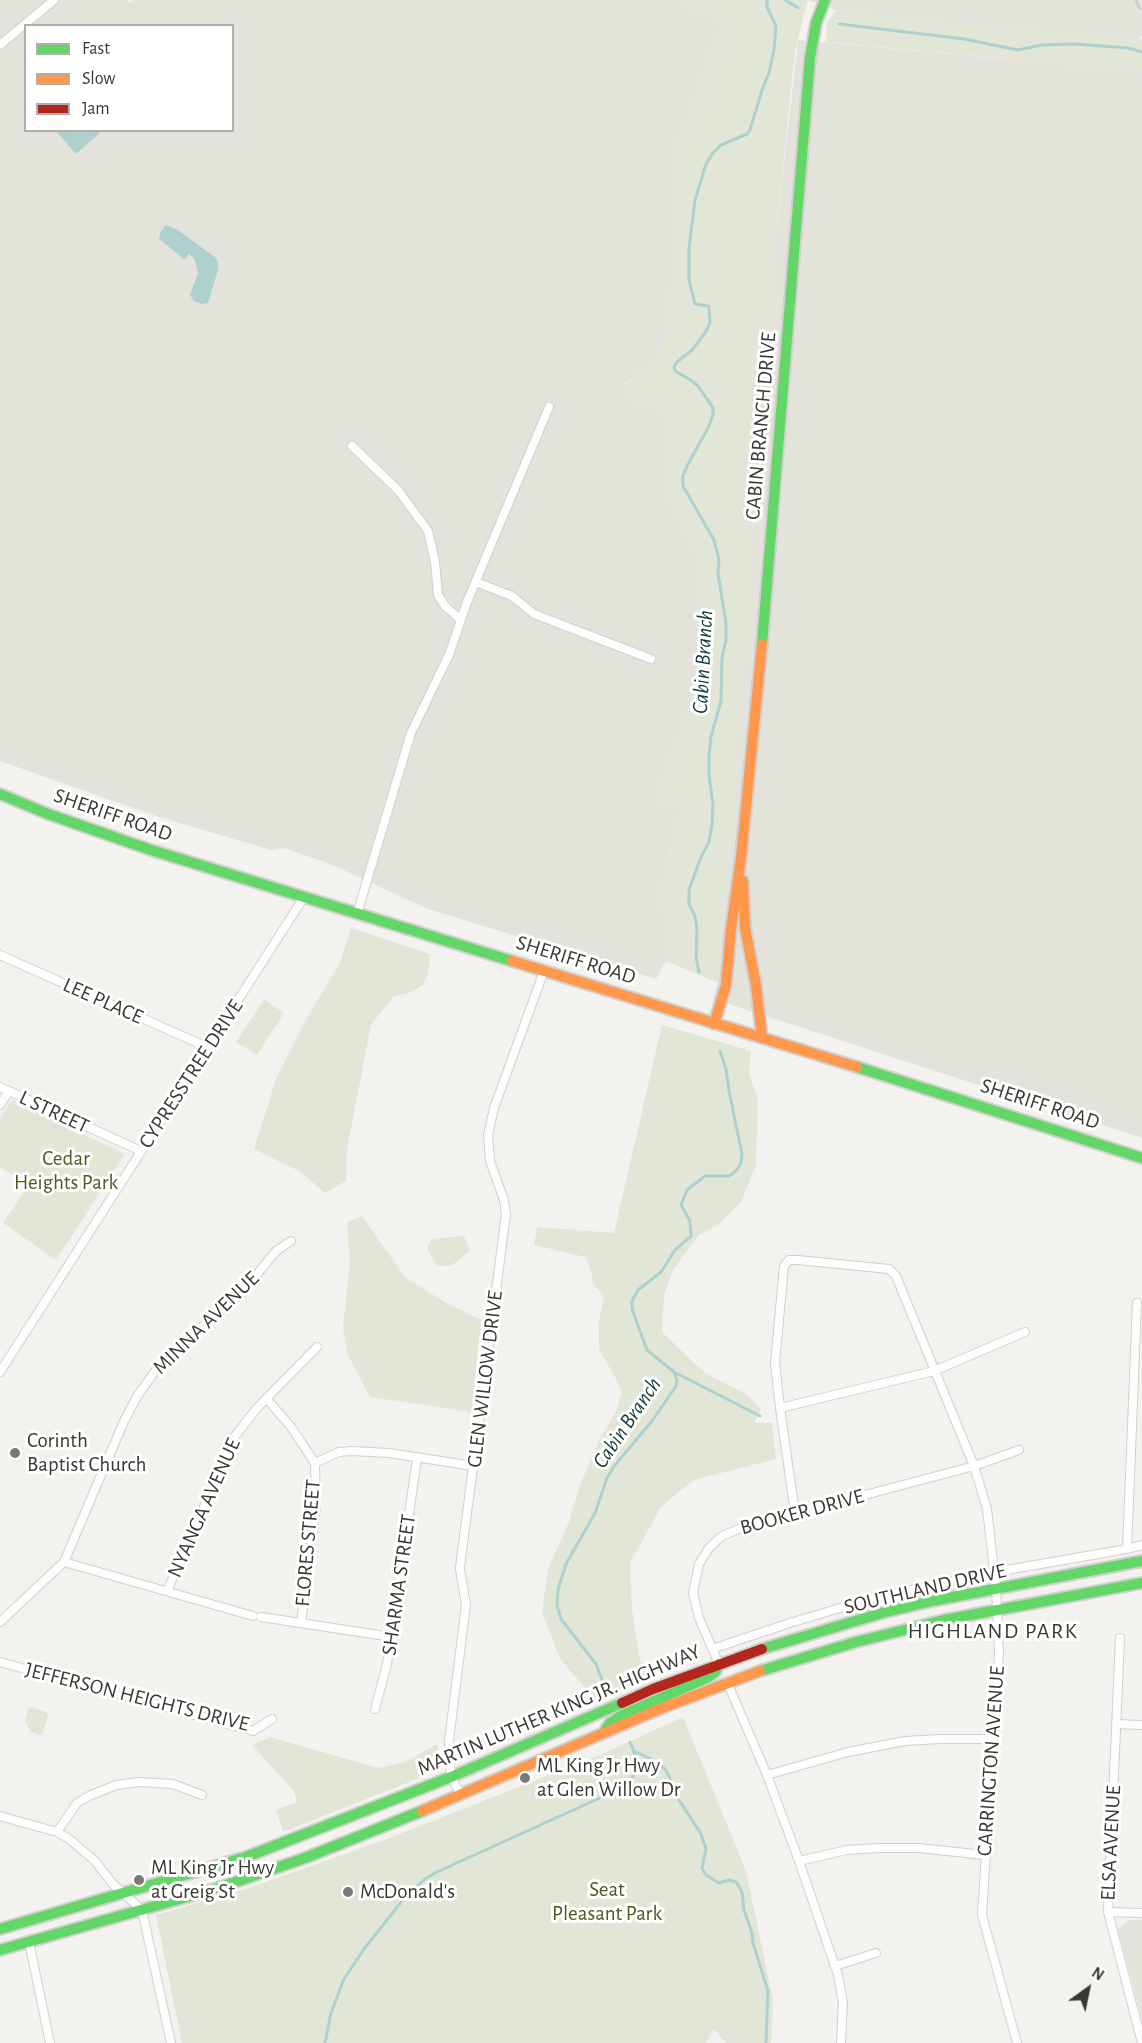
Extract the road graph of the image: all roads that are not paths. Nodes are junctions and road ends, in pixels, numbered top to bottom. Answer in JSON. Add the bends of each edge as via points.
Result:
{"nodes":[{"id":1,"x":54,"y":0,"type":"edge"},
{"id":2,"x":825,"y":0,"type":"edge"},
{"id":3,"x":25,"y":24,"type":"edge"},
{"id":4,"x":24,"y":25,"type":"edge"},
{"id":5,"x":0,"y":45,"type":"edge"},
{"id":6,"x":549,"y":407,"type":"dead end"},
{"id":7,"x":352,"y":446,"type":"dead end"},
{"id":8,"x":476,"y":582,"type":"junction"},
{"id":9,"x":461,"y":620,"type":"junction"},
{"id":10,"x":651,"y":659,"type":"dead end"},
{"id":11,"x":0,"y":794,"type":"edge"},
{"id":12,"x":741,"y":858,"type":"junction"},
{"id":13,"x":304,"y":897,"type":"junction"},
{"id":14,"x":357,"y":914,"type":"junction"},
{"id":15,"x":0,"y":955,"type":"edge"},
{"id":16,"x":544,"y":971,"type":"junction"},
{"id":17,"x":714,"y":1024,"type":"junction"},
{"id":18,"x":762,"y":1038,"type":"junction"},
{"id":19,"x":207,"y":1047,"type":"junction"},
{"id":20,"x":0,"y":1087,"type":"edge"},
{"id":21,"x":9,"y":1091,"type":"junction"},
{"id":22,"x":0,"y":1105,"type":"edge"},
{"id":23,"x":141,"y":1151,"type":"junction"},
{"id":24,"x":1142,"y":1158,"type":"edge"},
{"id":25,"x":291,"y":1241,"type":"dead end"},
{"id":26,"x":1137,"y":1303,"type":"dead end"},
{"id":27,"x":1025,"y":1332,"type":"dead end"},
{"id":28,"x":316,"y":1347,"type":"dead end"},
{"id":29,"x":934,"y":1371,"type":"junction"},
{"id":30,"x":0,"y":1372,"type":"edge"},
{"id":31,"x":267,"y":1399,"type":"junction"},
{"id":32,"x":780,"y":1408,"type":"junction"},
{"id":33,"x":1019,"y":1450,"type":"dead end"},
{"id":34,"x":417,"y":1459,"type":"junction"},
{"id":35,"x":315,"y":1462,"type":"junction"},
{"id":36,"x":474,"y":1466,"type":"junction"},
{"id":37,"x":974,"y":1466,"type":"junction"},
{"id":38,"x":795,"y":1513,"type":"junction"},
{"id":39,"x":1142,"y":1545,"type":"edge"},
{"id":40,"x":1127,"y":1549,"type":"junction"},
{"id":41,"x":1142,"y":1561,"type":"edge"},
{"id":42,"x":64,"y":1562,"type":"junction"},
{"id":43,"x":995,"y":1572,"type":"junction"},
{"id":44,"x":1142,"y":1583,"type":"edge"},
{"id":45,"x":996,"y":1588,"type":"junction"},
{"id":46,"x":167,"y":1591,"type":"junction"},
{"id":47,"x":998,"y":1610,"type":"junction"},
{"id":48,"x":0,"y":1622,"type":"edge"},
{"id":49,"x":301,"y":1623,"type":"junction"},
{"id":50,"x":823,"y":1630,"type":"junction"},
{"id":51,"x":392,"y":1637,"type":"junction"},
{"id":52,"x":1120,"y":1638,"type":"dead end"},
{"id":53,"x":712,"y":1649,"type":"junction"},
{"id":54,"x":0,"y":1662,"type":"edge"},
{"id":55,"x":718,"y":1664,"type":"junction"},
{"id":56,"x":728,"y":1682,"type":"junction"},
{"id":57,"x":375,"y":1709,"type":"dead end"},
{"id":58,"x":272,"y":1719,"type":"dead end"},
{"id":59,"x":1117,"y":1724,"type":"junction"},
{"id":60,"x":1142,"y":1725,"type":"edge"},
{"id":61,"x":603,"y":1734,"type":"junction"},
{"id":62,"x":993,"y":1739,"type":"junction"},
{"id":63,"x":767,"y":1775,"type":"junction"},
{"id":64,"x":451,"y":1778,"type":"junction"},
{"id":65,"x":202,"y":1795,"type":"dead end"},
{"id":66,"x":460,"y":1795,"type":"junction"},
{"id":67,"x":0,"y":1816,"type":"edge"},
{"id":68,"x":57,"y":1832,"type":"junction"},
{"id":69,"x":985,"y":1855,"type":"junction"},
{"id":70,"x":799,"y":1861,"type":"junction"},
{"id":71,"x":122,"y":1893,"type":"junction"},
{"id":72,"x":142,"y":1910,"type":"junction"},
{"id":73,"x":1108,"y":1912,"type":"junction"},
{"id":74,"x":1142,"y":1913,"type":"edge"},
{"id":75,"x":0,"y":1929,"type":"edge"},
{"id":76,"x":29,"y":1942,"type":"junction"},
{"id":77,"x":0,"y":1950,"type":"edge"},
{"id":78,"x":876,"y":1953,"type":"dead end"},
{"id":79,"x":835,"y":1965,"type":"junction"},
{"id":80,"x":50,"y":2043,"type":"edge"},
{"id":81,"x":171,"y":2043,"type":"edge"},
{"id":82,"x":841,"y":2043,"type":"edge"},
{"id":83,"x":1017,"y":2043,"type":"edge"},
{"id":84,"x":1142,"y":2043,"type":"edge"}],
"edges":[{"from":1,"to":3,"type":"street"},
{"from":2,"to":12,"type":"main road","name":"CABIN BRANCH DRIVE","via":[[810,58],[768,581]]},
{"from":4,"to":5,"type":"street"},
{"from":6,"to":8,"type":"street"},
{"from":7,"to":9,"type":"street","via":[[398,490],[428,531],[438,595]]},
{"from":8,"to":9,"type":"street"},
{"from":8,"to":10,"type":"street","via":[[512,596],[534,614]]},
{"from":9,"to":14,"type":"street","via":[[411,733]]},
{"from":11,"to":13,"type":"main road","name":"SHERIFF ROAD","via":[[94,831]]},
{"from":12,"to":17,"type":"main road","name":"CABIN BRANCH DRIVE","via":[[726,985]]},
{"from":12,"to":18,"type":"main road","name":"CABIN BRANCH DRIVE","via":[[745,928]]},
{"from":13,"to":14,"type":"main road","name":"SHERIFF ROAD"},
{"from":13,"to":19,"type":"street","name":"CYPRESSTREE DRIVE"},
{"from":14,"to":16,"type":"main road","name":"SHERIFF ROAD"},
{"from":15,"to":19,"type":"street","name":"LEE PLACE"},
{"from":16,"to":17,"type":"main road","name":"SHERIFF ROAD"},
{"from":16,"to":36,"type":"street","name":"GLEN WILLOW DRIVE","via":[[494,1108],[488,1135],[489,1154],[506,1214]]},
{"from":17,"to":18,"type":"main road","name":"SHERIFF ROAD"},
{"from":18,"to":24,"type":"main road","name":"SHERIFF ROAD"},
{"from":19,"to":23,"type":"street","name":"CYPRESSTREE DRIVE"},
{"from":20,"to":21,"type":"street","name":"L STREET"},
{"from":21,"to":22,"type":"street"},
{"from":21,"to":23,"type":"street","name":"L STREET"},
{"from":23,"to":30,"type":"street","name":"CYPRESSTREE DRIVE"},
{"from":25,"to":42,"type":"street","name":"MINNA AVENUE","via":[[276,1251],[227,1307],[169,1354],[146,1383],[125,1419]]},
{"from":26,"to":40,"type":"street"},
{"from":27,"to":29,"type":"street"},
{"from":28,"to":31,"type":"street","name":"NYANGA AVENUE"},
{"from":29,"to":32,"type":"street"},
{"from":29,"to":32,"type":"street","name":"CARRINGTON AVENUE","via":[[891,1270],[787,1262],[776,1363]]},
{"from":29,"to":37,"type":"street","name":"CARRINGTON AVENUE"},
{"from":31,"to":35,"type":"street"},
{"from":31,"to":46,"type":"street","name":"NYANGA AVENUE","via":[[232,1440]]},
{"from":32,"to":38,"type":"street"},
{"from":33,"to":37,"type":"street","name":"BOOKER DRIVE"},
{"from":34,"to":35,"type":"street","via":[[352,1451]]},
{"from":34,"to":36,"type":"street"},
{"from":34,"to":51,"type":"street","name":"SHARMA STREET"},
{"from":35,"to":49,"type":"street","name":"FLORES STREET","via":[[316,1508]]},
{"from":36,"to":64,"type":"street","name":"GLEN WILLOW DRIVE","via":[[460,1569],[466,1605],[448,1741]]},
{"from":37,"to":38,"type":"street","name":"BOOKER DRIVE"},
{"from":37,"to":43,"type":"street","name":"CARRINGTON AVENUE","via":[[987,1509]]},
{"from":38,"to":53,"type":"street","name":"BOOKER DRIVE","via":[[729,1532],[713,1543],[701,1559],[693,1593]]},
{"from":39,"to":40,"type":"street","name":"SOUTHLAND DRIVE"},
{"from":40,"to":43,"type":"street","name":"SOUTHLAND DRIVE"},
{"from":41,"to":45,"type":"main road","name":"MARTIN LUTHER KING JR. HIGHWAY"},
{"from":42,"to":46,"type":"street"},
{"from":42,"to":48,"type":"street","name":"MINNA AVENUE"},
{"from":43,"to":45,"type":"street","name":"CARRINGTON AVENUE"},
{"from":43,"to":53,"type":"street","name":"SOUTHLAND DRIVE","via":[[870,1599]]},
{"from":44,"to":47,"type":"main road","name":"MARTIN LUTHER KING JR. HIGHWAY"},
{"from":45,"to":47,"type":"street","name":"CARRINGTON AVENUE"},
{"from":45,"to":50,"type":"main road","name":"MARTIN LUTHER KING JR. HIGHWAY"},
{"from":46,"to":49,"type":"street","via":[[257,1616]]},
{"from":47,"to":56,"type":"main road","name":"MARTIN LUTHER KING JR. HIGHWAY","via":[[856,1641]]},
{"from":47,"to":62,"type":"street","name":"CARRINGTON AVENUE"},
{"from":49,"to":51,"type":"street"},
{"from":50,"to":55,"type":"main road","name":"MARTIN LUTHER KING JR. HIGHWAY"},
{"from":50,"to":56,"type":"main road","via":[[806,1642],[730,1668]]},
{"from":51,"to":57,"type":"street","name":"SHARMA STREET"},
{"from":52,"to":59,"type":"street","name":"ELSA AVENUE"},
{"from":53,"to":55,"type":"street","name":"BOOKER DRIVE"},
{"from":54,"to":58,"type":"street","name":"JEFFERSON HEIGHTS DRIVE","via":[[253,1731]]},
{"from":55,"to":61,"type":"main road","via":[[707,1678],[624,1714]]},
{"from":55,"to":64,"type":"main road","name":"MARTIN LUTHER KING JR. HIGHWAY"},
{"from":56,"to":61,"type":"main road","name":"MARTIN LUTHER KING JR. HIGHWAY"},
{"from":56,"to":63,"type":"street"},
{"from":59,"to":60,"type":"street"},
{"from":59,"to":73,"type":"street","name":"ELSA AVENUE"},
{"from":61,"to":66,"type":"main road","name":"MARTIN LUTHER KING JR. HIGHWAY"},
{"from":62,"to":63,"type":"street","via":[[905,1741]]},
{"from":62,"to":69,"type":"street","name":"CARRINGTON AVENUE"},
{"from":63,"to":70,"type":"street"},
{"from":64,"to":66,"type":"street","name":"GLEN WILLOW DRIVE"},
{"from":64,"to":71,"type":"main road","name":"MARTIN LUTHER KING JR. HIGHWAY","via":[[246,1857]]},
{"from":65,"to":68,"type":"street","via":[[165,1783],[116,1785],[73,1806]]},
{"from":66,"to":72,"type":"main road","name":"MARTIN LUTHER KING JR. HIGHWAY","via":[[297,1861]]},
{"from":67,"to":68,"type":"street"},
{"from":68,"to":71,"type":"street","via":[[90,1855]]},
{"from":69,"to":70,"type":"street","via":[[878,1848],[847,1850]]},
{"from":69,"to":83,"type":"street","name":"CARRINGTON AVENUE","via":[[982,1915]]},
{"from":70,"to":79,"type":"street"},
{"from":71,"to":72,"type":"street"},
{"from":71,"to":75,"type":"main road","name":"MARTIN LUTHER KING JR. HIGHWAY"},
{"from":72,"to":76,"type":"main road","name":"MARTIN LUTHER KING JR. HIGHWAY"},
{"from":72,"to":81,"type":"street"},
{"from":73,"to":74,"type":"street"},
{"from":73,"to":84,"type":"street","name":"ELSA AVENUE"},
{"from":76,"to":77,"type":"main road","name":"MARTIN LUTHER KING JR. HIGHWAY"},
{"from":76,"to":80,"type":"street"},
{"from":78,"to":79,"type":"street"},
{"from":79,"to":82,"type":"street","via":[[843,2003]]}]}
